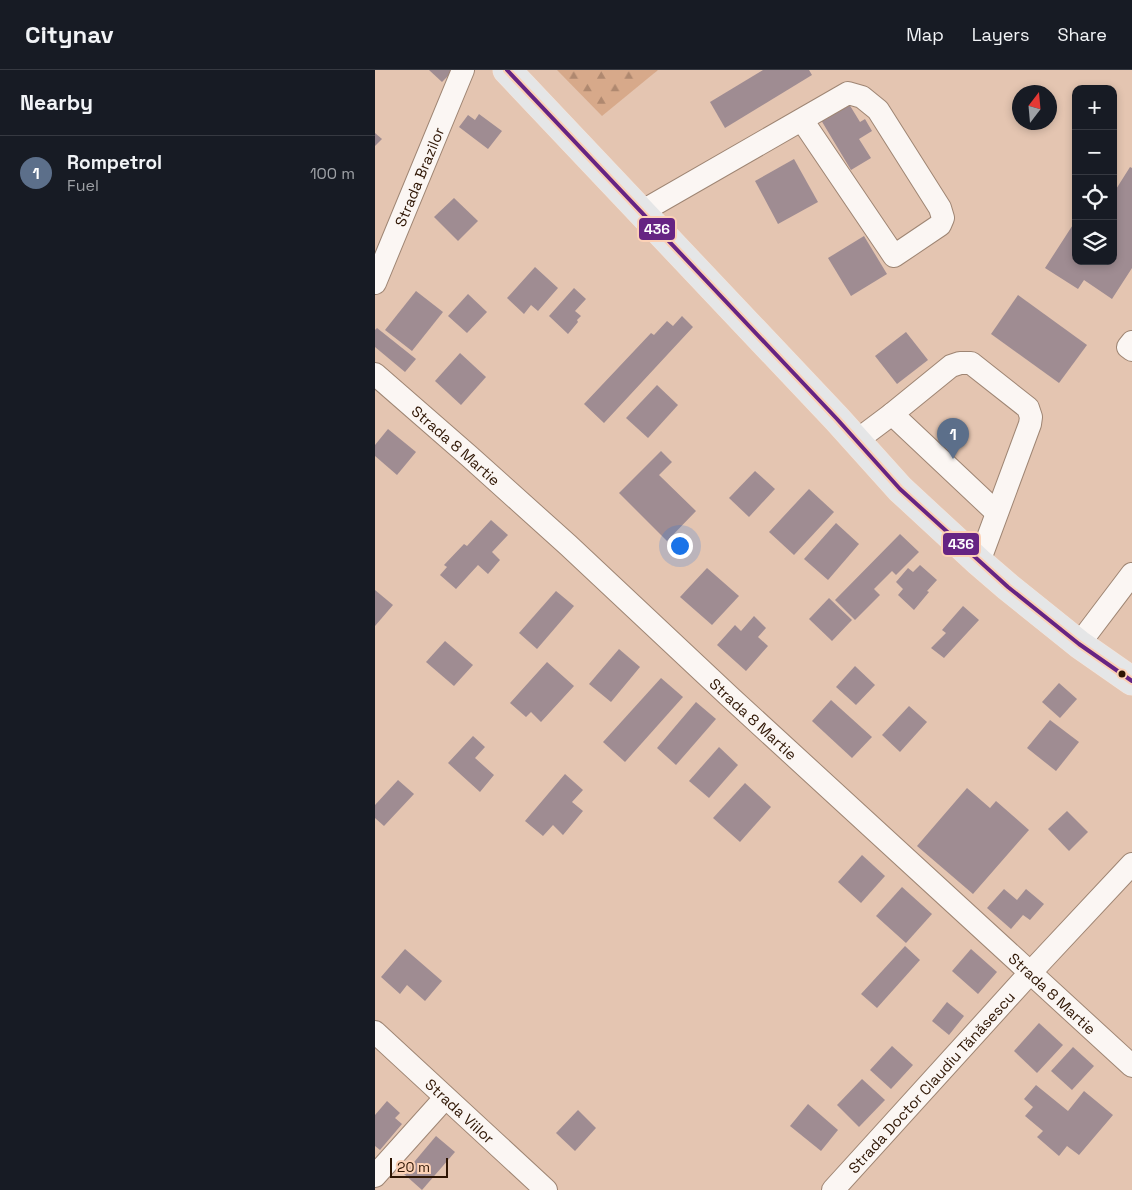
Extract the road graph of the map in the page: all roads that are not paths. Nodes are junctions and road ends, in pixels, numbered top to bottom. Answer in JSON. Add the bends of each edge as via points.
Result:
{"nodes":[{"id":1,"x":463,"y":70,"type":"edge"},
{"id":2,"x":507,"y":70,"type":"edge"},
{"id":3,"x":802,"y":120,"type":"junction"},
{"id":4,"x":641,"y":212,"type":"junction"},
{"id":5,"x":375,"y":283,"type":"edge"},
{"id":6,"x":1132,"y":342,"type":"edge"},
{"id":7,"x":1132,"y":350,"type":"edge"},
{"id":8,"x":375,"y":374,"type":"edge"},
{"id":9,"x":892,"y":414,"type":"junction"},
{"id":10,"x":856,"y":441,"type":"junction"},
{"id":11,"x":996,"y":512,"type":"junction"},
{"id":12,"x":979,"y":562,"type":"junction"},
{"id":13,"x":1132,"y":574,"type":"edge"},
{"id":14,"x":1079,"y":644,"type":"junction"},
{"id":15,"x":1132,"y":681,"type":"edge"},
{"id":16,"x":1132,"y":864,"type":"edge"},
{"id":17,"x":1030,"y":973,"type":"junction"},
{"id":18,"x":375,"y":1032,"type":"edge"},
{"id":19,"x":1132,"y":1066,"type":"edge"},
{"id":20,"x":445,"y":1098,"type":"junction"},
{"id":21,"x":375,"y":1176,"type":"edge"},
{"id":22,"x":546,"y":1190,"type":"edge"},
{"id":23,"x":833,"y":1190,"type":"edge"}],
"edges":[{"from":1,"to":5,"type":"street","name":"Strada Brazilor"},
{"from":2,"to":4,"type":"main road"},
{"from":3,"to":3,"type":"street","via":[[848,93],[862,97],[878,110],[940,208],[943,218],[940,226],[894,256]]},
{"from":3,"to":4,"type":"street"},
{"from":4,"to":10,"type":"main road"},
{"from":6,"to":7,"type":"street","via":[[1128,347]]},
{"from":8,"to":17,"type":"street","name":"Strada 8 Martie","via":[[568,545]]},
{"from":9,"to":10,"type":"street"},
{"from":9,"to":11,"type":"street"},
{"from":9,"to":11,"type":"street","via":[[951,366],[971,363],[1028,408],[1030,424]]},
{"from":10,"to":12,"type":"main road","via":[[900,489]]},
{"from":11,"to":12,"type":"street"},
{"from":12,"to":14,"type":"main road"},
{"from":13,"to":14,"type":"street"},
{"from":14,"to":15,"type":"main road"},
{"from":16,"to":17,"type":"street","name":"Strada Doctor Claudiu Tănăsescu"},
{"from":17,"to":19,"type":"street","name":"Strada 8 Martie"},
{"from":17,"to":23,"type":"street","name":"Strada Doctor Claudiu Tănăsescu"},
{"from":18,"to":20,"type":"street","name":"Strada Viilor"},
{"from":20,"to":21,"type":"street"},
{"from":20,"to":22,"type":"street","name":"Strada Viilor"}]}
